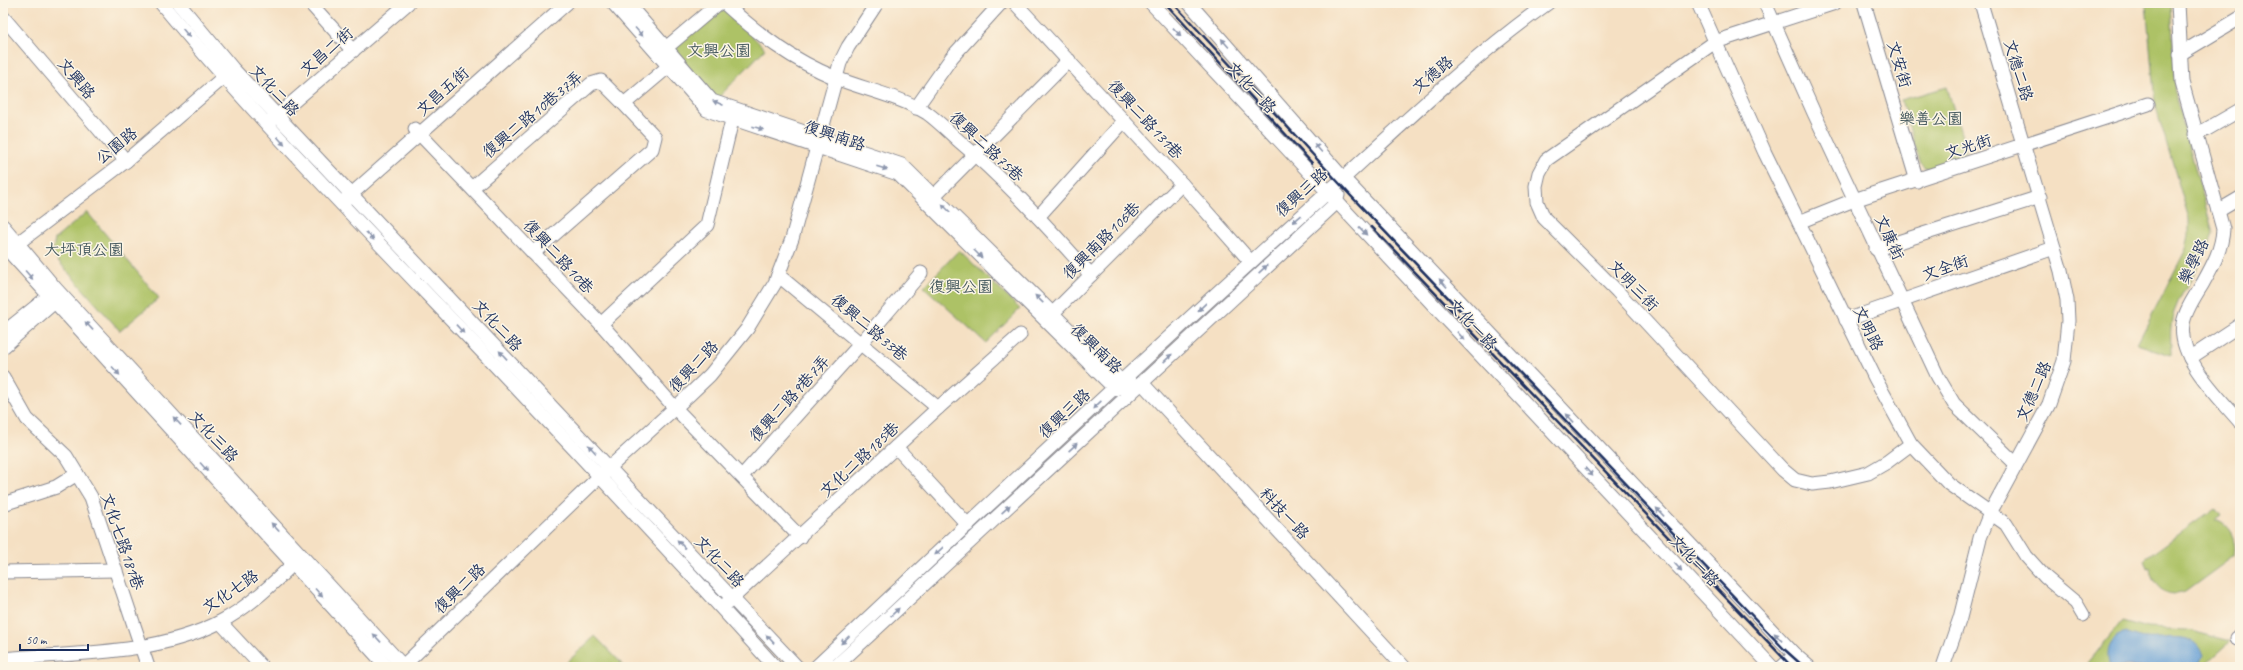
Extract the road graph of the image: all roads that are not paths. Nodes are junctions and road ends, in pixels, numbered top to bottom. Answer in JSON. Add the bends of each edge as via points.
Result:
{"nodes":[{"id":1,"x":161,"y":3,"type":"edge"},
{"id":2,"x":178,"y":3,"type":"edge"},
{"id":3,"x":310,"y":3,"type":"edge"},
{"id":4,"x":408,"y":3,"type":"edge"},
{"id":5,"x":556,"y":3,"type":"edge"},
{"id":6,"x":567,"y":3,"type":"edge"},
{"id":7,"x":613,"y":3,"type":"edge"},
{"id":8,"x":627,"y":3,"type":"edge"},
{"id":9,"x":719,"y":3,"type":"edge"},
{"id":10,"x":724,"y":3,"type":"edge"},
{"id":11,"x":877,"y":3,"type":"edge"},
{"id":12,"x":1001,"y":3,"type":"edge"},
{"id":13,"x":1015,"y":3,"type":"edge"},
{"id":14,"x":1151,"y":3,"type":"edge"},
{"id":15,"x":1189,"y":3,"type":"edge"},
{"id":16,"x":1548,"y":3,"type":"edge"},
{"id":17,"x":1698,"y":3,"type":"edge"},
{"id":18,"x":1764,"y":3,"type":"edge"},
{"id":19,"x":1835,"y":3,"type":"edge"},
{"id":20,"x":1864,"y":3,"type":"edge"},
{"id":21,"x":1981,"y":3,"type":"edge"},
{"id":22,"x":2178,"y":3,"type":"edge"},
{"id":23,"x":3,"y":17,"type":"edge"},
{"id":24,"x":2240,"y":18,"type":"edge"},
{"id":25,"x":1774,"y":24,"type":"junction"},
{"id":26,"x":1715,"y":42,"type":"junction"},
{"id":27,"x":353,"y":51,"type":"junction"},
{"id":28,"x":663,"y":51,"type":"junction"},
{"id":29,"x":2180,"y":54,"type":"junction"},
{"id":30,"x":1069,"y":60,"type":"junction"},
{"id":31,"x":669,"y":66,"type":"junction"},
{"id":32,"x":228,"y":73,"type":"junction"},
{"id":33,"x":836,"y":78,"type":"junction"},
{"id":34,"x":624,"y":104,"type":"junction"},
{"id":35,"x":2148,"y":104,"type":"dead end"},
{"id":36,"x":916,"y":108,"type":"junction"},
{"id":37,"x":2240,"y":110,"type":"edge"},
{"id":38,"x":272,"y":120,"type":"junction"},
{"id":39,"x":732,"y":120,"type":"junction"},
{"id":40,"x":1124,"y":121,"type":"junction"},
{"id":41,"x":417,"y":131,"type":"junction"},
{"id":42,"x":2195,"y":134,"type":"junction"},
{"id":43,"x":818,"y":142,"type":"junction"},
{"id":44,"x":2023,"y":145,"type":"junction"},
{"id":45,"x":850,"y":153,"type":"junction"},
{"id":46,"x":975,"y":154,"type":"junction"},
{"id":47,"x":126,"y":161,"type":"junction"},
{"id":48,"x":1344,"y":178,"type":"junction"},
{"id":49,"x":1917,"y":181,"type":"junction"},
{"id":50,"x":1182,"y":184,"type":"junction"},
{"id":51,"x":472,"y":188,"type":"junction"},
{"id":52,"x":348,"y":191,"type":"junction"},
{"id":53,"x":1327,"y":193,"type":"junction"},
{"id":54,"x":934,"y":196,"type":"junction"},
{"id":55,"x":2040,"y":197,"type":"junction"},
{"id":56,"x":2240,"y":198,"type":"edge"},
{"id":57,"x":1854,"y":200,"type":"junction"},
{"id":58,"x":337,"y":202,"type":"junction"},
{"id":59,"x":1336,"y":203,"type":"junction"},
{"id":60,"x":2218,"y":212,"type":"junction"},
{"id":61,"x":1038,"y":218,"type":"junction"},
{"id":62,"x":1799,"y":222,"type":"junction"},
{"id":63,"x":3,"y":226,"type":"edge"},
{"id":64,"x":18,"y":244,"type":"junction"},
{"id":65,"x":3,"y":245,"type":"edge"},
{"id":66,"x":2054,"y":248,"type":"junction"},
{"id":67,"x":1876,"y":249,"type":"junction"},
{"id":68,"x":533,"y":253,"type":"junction"},
{"id":69,"x":1250,"y":261,"type":"junction"},
{"id":70,"x":778,"y":274,"type":"junction"},
{"id":71,"x":921,"y":274,"type":"dead end"},
{"id":72,"x":1091,"y":275,"type":"junction"},
{"id":73,"x":55,"y":296,"type":"junction"},
{"id":74,"x":1900,"y":300,"type":"junction"},
{"id":75,"x":1049,"y":317,"type":"junction"},
{"id":76,"x":1846,"y":320,"type":"junction"},
{"id":77,"x":600,"y":324,"type":"junction"},
{"id":78,"x":2240,"y":325,"type":"edge"},
{"id":79,"x":3,"y":333,"type":"edge"},
{"id":80,"x":1020,"y":335,"type":"dead end"},
{"id":81,"x":862,"y":342,"type":"junction"},
{"id":82,"x":3,"y":347,"type":"edge"},
{"id":83,"x":2190,"y":358,"type":"junction"},
{"id":84,"x":3,"y":377,"type":"edge"},
{"id":85,"x":1142,"y":383,"type":"junction"},
{"id":86,"x":1118,"y":385,"type":"junction"},
{"id":87,"x":675,"y":408,"type":"junction"},
{"id":88,"x":938,"y":408,"type":"junction"},
{"id":89,"x":2240,"y":422,"type":"edge"},
{"id":90,"x":1911,"y":444,"type":"junction"},
{"id":91,"x":896,"y":447,"type":"junction"},
{"id":92,"x":1035,"y":463,"type":"junction"},
{"id":93,"x":2016,"y":464,"type":"junction"},
{"id":94,"x":604,"y":472,"type":"junction"},
{"id":95,"x":1045,"y":473,"type":"junction"},
{"id":96,"x":77,"y":474,"type":"junction"},
{"id":97,"x":742,"y":476,"type":"junction"},
{"id":98,"x":3,"y":504,"type":"edge"},
{"id":99,"x":1990,"y":513,"type":"junction"},
{"id":100,"x":968,"y":525,"type":"junction"},
{"id":101,"x":800,"y":537,"type":"junction"},
{"id":102,"x":297,"y":560,"type":"junction"},
{"id":103,"x":116,"y":570,"type":"junction"},
{"id":104,"x":3,"y":572,"type":"edge"},
{"id":105,"x":733,"y":599,"type":"junction"},
{"id":106,"x":722,"y":608,"type":"junction"},
{"id":107,"x":2083,"y":615,"type":"dead end"},
{"id":108,"x":220,"y":622,"type":"junction"},
{"id":109,"x":140,"y":648,"type":"junction"},
{"id":110,"x":1795,"y":655,"type":"junction"},
{"id":111,"x":3,"y":659,"type":"edge"},
{"id":112,"x":148,"y":667,"type":"edge"},
{"id":113,"x":262,"y":667,"type":"edge"},
{"id":114,"x":387,"y":667,"type":"edge"},
{"id":115,"x":403,"y":667,"type":"edge"},
{"id":116,"x":775,"y":667,"type":"edge"},
{"id":117,"x":797,"y":667,"type":"edge"},
{"id":118,"x":816,"y":667,"type":"edge"},
{"id":119,"x":835,"y":667,"type":"edge"},
{"id":120,"x":1404,"y":667,"type":"edge"},
{"id":121,"x":1772,"y":667,"type":"edge"},
{"id":122,"x":1782,"y":667,"type":"edge"},
{"id":123,"x":1808,"y":667,"type":"edge"},
{"id":124,"x":1943,"y":667,"type":"edge"}],
"edges":[{"from":1,"to":32,"type":"street","name":"文化二路","one_way":true},
{"from":2,"to":32,"type":"street","name":"文化二路"},
{"from":3,"to":27,"type":"street"},
{"from":4,"to":27,"type":"street","name":"文昌二街"},
{"from":5,"to":41,"type":"street","name":"文昌五街"},
{"from":6,"to":41,"type":"street","name":"文昌五街"},
{"from":7,"to":28,"type":"street","name":"復興南路","one_way":true},
{"from":8,"to":28,"type":"street","name":"復興南路"},
{"from":9,"to":28,"type":"street"},
{"from":10,"to":33,"type":"street","name":"復興二路75巷","via":[[755,32],[781,51]]},
{"from":11,"to":33,"type":"street","name":"復興二路","via":[[848,47]]},
{"from":12,"to":36,"type":"street","via":[[952,57]]},
{"from":13,"to":30,"type":"street","name":"復興二路131巷"},
{"from":14,"to":53,"type":"street","name":"文化一路","one_way":true},
{"from":48,"to":15,"type":"street","name":"文化一路","one_way":true},
{"from":16,"to":48,"type":"street","name":"文德路","via":[[1460,72]]},
{"from":17,"to":26,"type":"street","name":"文明路"},
{"from":18,"to":25,"type":"street","name":"文康街"},
{"from":19,"to":25,"type":"street","name":"文明三街"},
{"from":20,"to":49,"type":"street","name":"文安街"},
{"from":21,"to":44,"type":"street","name":"文德二路"},
{"from":22,"to":29,"type":"street","name":"樂學路"},
{"from":23,"to":47,"type":"street","name":"文興路"},
{"from":24,"to":29,"type":"street"},
{"from":25,"to":26,"type":"street","name":"文明三街"},
{"from":25,"to":57,"type":"street","name":"文康街"},
{"from":26,"to":62,"type":"street","name":"文明路"},
{"from":26,"to":90,"type":"street","name":"文明三街","via":[[1546,160],[1536,186],[1537,202],[1544,218],[1617,291],[1795,480],[1812,484],[1868,473]]},
{"from":27,"to":38,"type":"street","name":"文昌二街"},
{"from":28,"to":31,"type":"street","name":"復興南路"},
{"from":43,"to":28,"type":"street","name":"復興南路","one_way":true,"via":[[712,101]]},
{"from":29,"to":42,"type":"street","name":"樂學路","via":[[2182,82]]},
{"from":30,"to":40,"type":"street","name":"復興二路131巷"},
{"from":30,"to":46,"type":"street"},
{"from":31,"to":34,"type":"street"},
{"from":31,"to":39,"type":"street","name":"復興南路","via":[[707,110]]},
{"from":32,"to":38,"type":"street","name":"文化二路"},
{"from":32,"to":47,"type":"street","name":"公園路"},
{"from":33,"to":36,"type":"street","name":"復興二路75巷"},
{"from":33,"to":43,"type":"street","name":"復興二路"},
{"from":34,"to":51,"type":"street","name":"復興二路10巷37弄","via":[[600,81],[591,84]]},
{"from":34,"to":68,"type":"street","via":[[655,138],[652,149]]},
{"from":35,"to":44,"type":"street","name":"文光街"},
{"from":36,"to":46,"type":"street","name":"復興二路75巷","via":[[927,114]]},
{"from":37,"to":42,"type":"street"},
{"from":38,"to":52,"type":"street","name":"文化二路"},
{"from":38,"to":58,"type":"street","name":"文化二路","one_way":true},
{"from":39,"to":43,"type":"street","name":"復興南路","one_way":true},
{"from":39,"to":77,"type":"street","via":[[707,225]]},
{"from":40,"to":50,"type":"street","name":"復興二路131巷"},
{"from":40,"to":61,"type":"street"},
{"from":41,"to":51,"type":"street","name":"復興二路10巷"},
{"from":41,"to":52,"type":"street","name":"文昌五街"},
{"from":42,"to":60,"type":"street","name":"樂學路"},
{"from":43,"to":45,"type":"street","name":"復興南路"},
{"from":43,"to":70,"type":"street","name":"復興二路","via":[[792,239]]},
{"from":44,"to":49,"type":"street","name":"文光街"},
{"from":44,"to":55,"type":"street","name":"文德二路"},
{"from":45,"to":54,"type":"street","name":"復興南路","via":[[902,165]]},
{"from":45,"to":75,"type":"street","name":"復興南路","one_way":true,"via":[[898,174]]},
{"from":46,"to":54,"type":"street"},
{"from":46,"to":61,"type":"street","name":"復興二路75巷"},
{"from":47,"to":64,"type":"street","name":"公園路"},
{"from":48,"to":53,"type":"street","name":"復興三路"},
{"from":48,"to":59,"type":"street","name":"復興三路"},
{"from":110,"to":48,"type":"street","name":"文化一路","one_way":true},
{"from":49,"to":57,"type":"street","name":"文光街"},
{"from":50,"to":69,"type":"street","name":"復興二路131巷"},
{"from":50,"to":72,"type":"street","name":"復興南路106巷"},
{"from":51,"to":68,"type":"street","name":"復興二路10巷"},
{"from":52,"to":58,"type":"street","name":"文昌五街"},
{"from":94,"to":52,"type":"street","name":"文化二路","one_way":true},
{"from":53,"to":59,"type":"street","name":"文化一路"},
{"from":53,"to":69,"type":"street","name":"復興三路","one_way":true},
{"from":75,"to":54,"type":"street","name":"復興南路","one_way":true},
{"from":55,"to":66,"type":"street","name":"文德二路"},
{"from":55,"to":67,"type":"street"},
{"from":56,"to":60,"type":"street"},
{"from":57,"to":62,"type":"street","name":"文光街"},
{"from":57,"to":67,"type":"street","name":"文康街"},
{"from":58,"to":94,"type":"street","name":"文化二路","one_way":true},
{"from":85,"to":59,"type":"street","name":"復興三路","one_way":true},
{"from":59,"to":121,"type":"street","name":"文化一路","one_way":true},
{"from":60,"to":83,"type":"street","name":"樂學路","via":[[2223,229],[2219,253],[2188,309],[2183,324],[2183,341]]},
{"from":61,"to":72,"type":"street","name":"復興二路75巷"},
{"from":62,"to":76,"type":"street","name":"文明路"},
{"from":63,"to":64,"type":"street","name":"文化三路"},
{"from":64,"to":73,"type":"street","name":"文化三路"},
{"from":65,"to":73,"type":"street","name":"文化三路","one_way":true},
{"from":66,"to":74,"type":"street","name":"文全街"},
{"from":66,"to":93,"type":"street","name":"文德二路","via":[[2067,300],[2068,321],[2064,361],[2049,404]]},
{"from":67,"to":74,"type":"street","name":"文康街"},
{"from":68,"to":77,"type":"street","name":"復興二路10巷"},
{"from":69,"to":86,"type":"street","name":"復興三路","one_way":true},
{"from":70,"to":81,"type":"street","name":"復興二路33巷"},
{"from":70,"to":87,"type":"street","name":"復興二路","via":[[747,329],[710,375]]},
{"from":71,"to":81,"type":"street","name":"復興二路9巷7弄"},
{"from":72,"to":75,"type":"street","name":"復興南路106巷"},
{"from":73,"to":79,"type":"street"},
{"from":73,"to":82,"type":"street"},
{"from":73,"to":102,"type":"street","name":"文化三路"},
{"from":74,"to":76,"type":"street","name":"文全街"},
{"from":74,"to":93,"type":"street","name":"文康街","via":[[1925,354],[1954,404]]},
{"from":75,"to":86,"type":"street","name":"復興南路"},
{"from":76,"to":90,"type":"street","name":"文明路"},
{"from":77,"to":87,"type":"street","name":"復興二路10巷"},
{"from":78,"to":83,"type":"street"},
{"from":80,"to":88,"type":"street","name":"文化二路185巷"},
{"from":81,"to":88,"type":"street","name":"復興二路33巷"},
{"from":81,"to":97,"type":"street","name":"復興二路9巷7弄"},
{"from":83,"to":89,"type":"street","name":"樂學路"},
{"from":84,"to":96,"type":"street","name":"文化七路181巷","via":[[27,419],[66,456]]},
{"from":85,"to":86,"type":"street","name":"復興南路"},
{"from":95,"to":85,"type":"street","name":"復興三路","one_way":true},
{"from":85,"to":120,"type":"street","name":"科技一路"},
{"from":86,"to":92,"type":"street","name":"復興三路","one_way":true},
{"from":87,"to":94,"type":"street","name":"復興二路"},
{"from":87,"to":97,"type":"street","name":"復興二路10巷"},
{"from":88,"to":91,"type":"street","name":"文化二路185巷"},
{"from":90,"to":99,"type":"street","name":"文明路","via":[[1950,484]]},
{"from":91,"to":100,"type":"street"},
{"from":91,"to":101,"type":"street","name":"文化二路185巷"},
{"from":92,"to":95,"type":"street"},
{"from":92,"to":100,"type":"street","name":"復興三路"},
{"from":93,"to":99,"type":"street","name":"文德二路"},
{"from":105,"to":94,"type":"street","name":"文化二路","one_way":true},
{"from":94,"to":106,"type":"street","name":"文化二路"},
{"from":94,"to":115,"type":"street","name":"復興二路"},
{"from":119,"to":95,"type":"street","name":"復興三路","one_way":true},
{"from":96,"to":98,"type":"street","via":[[56,487]]},
{"from":96,"to":103,"type":"street","name":"文化七路181巷","via":[[92,497]]},
{"from":97,"to":101,"type":"street","name":"復興二路10巷"},
{"from":99,"to":107,"type":"street","name":"文明路","via":[[2006,524],[2026,556],[2045,577],[2076,603]]},
{"from":99,"to":124,"type":"street","name":"文德二路","via":[[1980,538],[1960,618]]},
{"from":100,"to":118,"type":"street","name":"復興三路","one_way":true},
{"from":101,"to":105,"type":"street","name":"文化二路185巷"},
{"from":102,"to":108,"type":"street","name":"文化七路","via":[[252,600]]},
{"from":102,"to":114,"type":"street","name":"文化三路","one_way":true},
{"from":115,"to":102,"type":"street","name":"文化三路","one_way":true},
{"from":103,"to":104,"type":"street"},
{"from":103,"to":109,"type":"street","name":"文化七路181巷"},
{"from":105,"to":106,"type":"street","name":"文化二路185巷"},
{"from":117,"to":105,"type":"street","name":"文化二路","one_way":true},
{"from":106,"to":116,"type":"street","name":"文化二路"},
{"from":108,"to":109,"type":"street","name":"文化七路","via":[[169,641]]},
{"from":108,"to":113,"type":"street"},
{"from":109,"to":111,"type":"street","name":"文化七路"},
{"from":109,"to":112,"type":"street","name":"文化七路181巷"},
{"from":110,"to":122,"type":"street"},
{"from":110,"to":123,"type":"street","name":"文化一路"}]}
